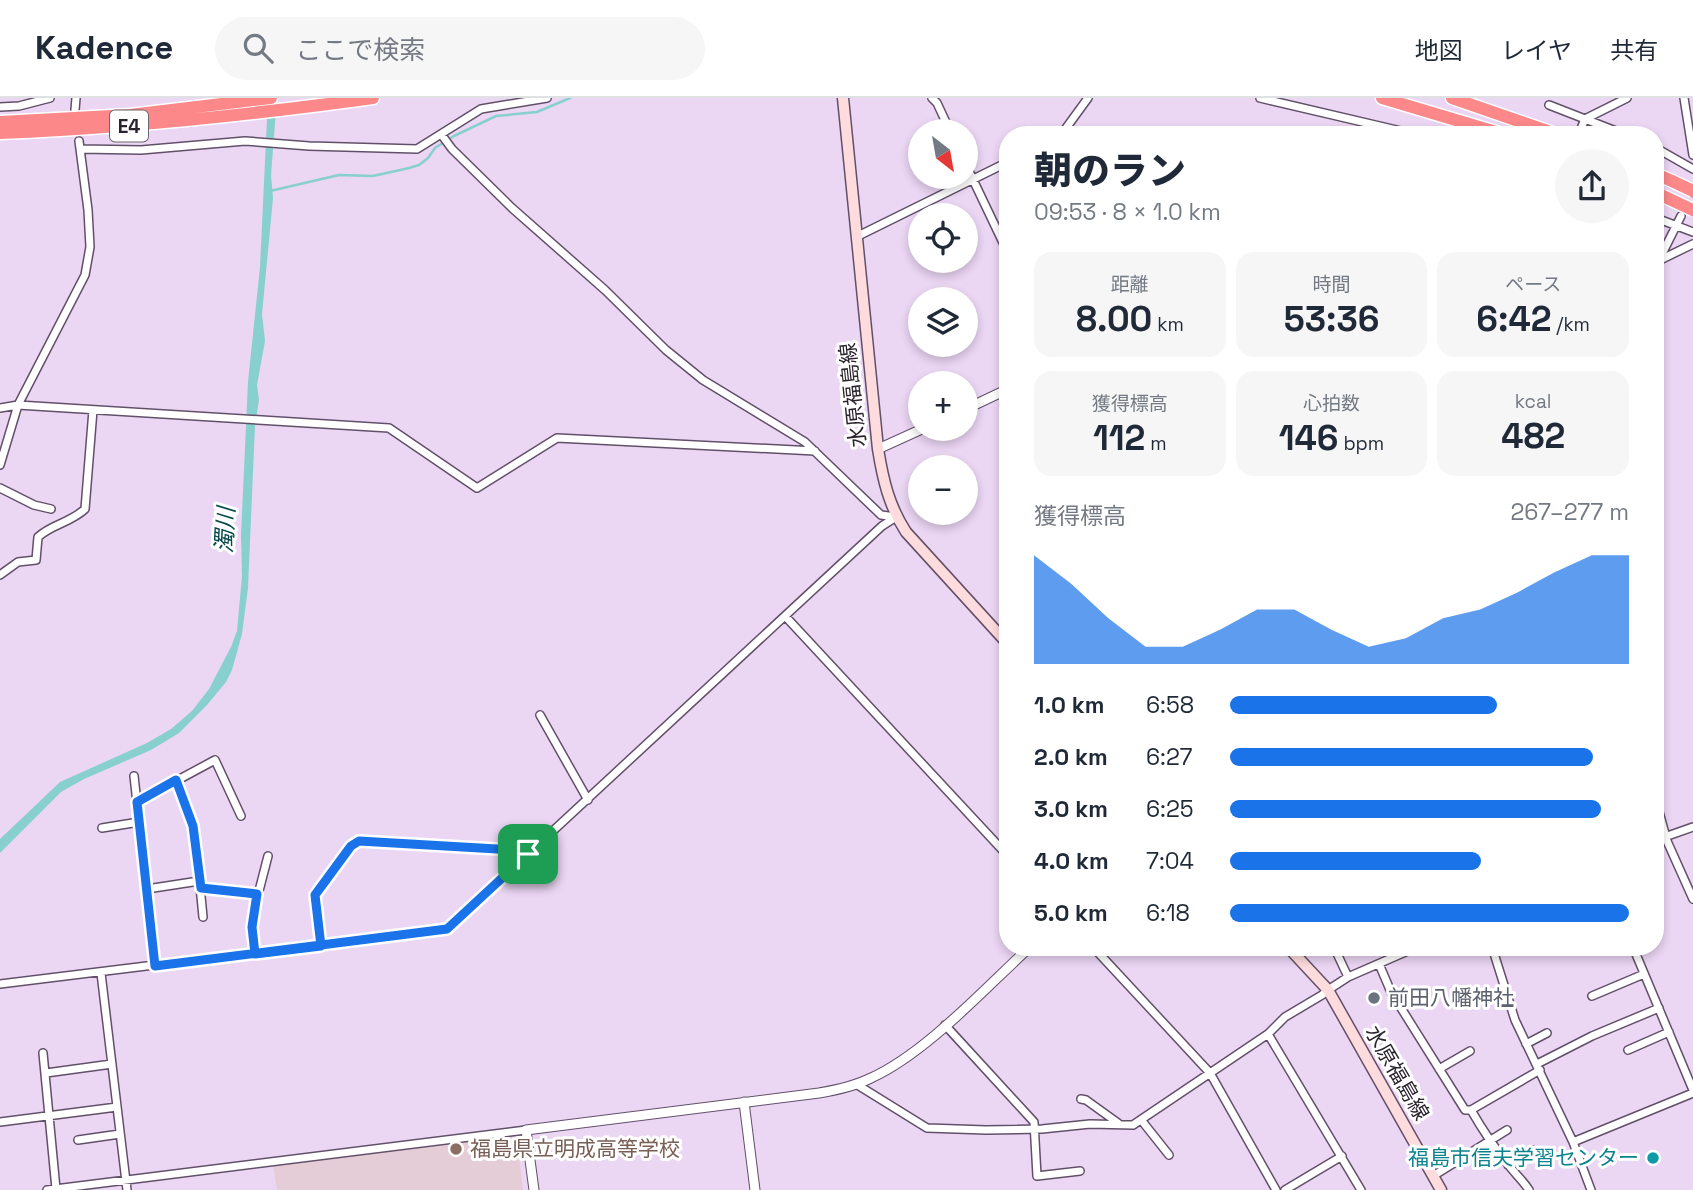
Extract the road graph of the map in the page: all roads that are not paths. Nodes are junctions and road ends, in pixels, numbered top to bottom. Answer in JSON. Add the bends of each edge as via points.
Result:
{"nodes":[{"id":1,"x":50,"y":98,"type":"edge"},
{"id":2,"x":76,"y":98,"type":"edge"},
{"id":3,"x":271,"y":98,"type":"edge"},
{"id":4,"x":373,"y":98,"type":"edge"},
{"id":5,"x":547,"y":98,"type":"edge"},
{"id":6,"x":843,"y":98,"type":"edge"},
{"id":7,"x":932,"y":98,"type":"edge"},
{"id":8,"x":1088,"y":98,"type":"edge"},
{"id":9,"x":1260,"y":98,"type":"edge"},
{"id":10,"x":1382,"y":98,"type":"edge"},
{"id":11,"x":1452,"y":98,"type":"edge"},
{"id":12,"x":1628,"y":98,"type":"edge"},
{"id":13,"x":1684,"y":98,"type":"edge"},
{"id":14,"x":1549,"y":106,"type":"dead end"},
{"id":15,"x":0,"y":107,"type":"edge"},
{"id":16,"x":75,"y":110,"type":"dead end"},
{"id":17,"x":944,"y":119,"type":"edge"},
{"id":18,"x":1585,"y":119,"type":"junction"},
{"id":19,"x":0,"y":122,"type":"edge"},
{"id":20,"x":1068,"y":126,"type":"edge"},
{"id":21,"x":1380,"y":126,"type":"edge"},
{"id":22,"x":1476,"y":126,"type":"edge"},
{"id":23,"x":1533,"y":126,"type":"edge"},
{"id":24,"x":1582,"y":126,"type":"edge"},
{"id":25,"x":1603,"y":126,"type":"edge"},
{"id":26,"x":0,"y":134,"type":"edge"},
{"id":27,"x":441,"y":134,"type":"junction"},
{"id":28,"x":1664,"y":153,"type":"edge"},
{"id":29,"x":1693,"y":155,"type":"edge"},
{"id":30,"x":999,"y":167,"type":"edge"},
{"id":31,"x":1693,"y":169,"type":"edge"},
{"id":32,"x":978,"y":177,"type":"edge"},
{"id":33,"x":1664,"y":178,"type":"edge"},
{"id":34,"x":954,"y":189,"type":"edge"},
{"id":35,"x":977,"y":189,"type":"edge"},
{"id":36,"x":1693,"y":191,"type":"edge"},
{"id":37,"x":1664,"y":198,"type":"edge"},
{"id":38,"x":1687,"y":213,"type":"edge"},
{"id":39,"x":1664,"y":221,"type":"edge"},
{"id":40,"x":1675,"y":225,"type":"junction"},
{"id":41,"x":1693,"y":232,"type":"edge"},
{"id":42,"x":999,"y":234,"type":"edge"},
{"id":43,"x":856,"y":236,"type":"junction"},
{"id":44,"x":1693,"y":244,"type":"edge"},
{"id":45,"x":1664,"y":248,"type":"edge"},
{"id":46,"x":1664,"y":259,"type":"edge"},
{"id":47,"x":999,"y":393,"type":"edge"},
{"id":48,"x":978,"y":403,"type":"edge"},
{"id":49,"x":18,"y":405,"type":"junction"},
{"id":50,"x":0,"y":408,"type":"edge"},
{"id":51,"x":93,"y":410,"type":"junction"},
{"id":52,"x":908,"y":435,"type":"edge"},
{"id":53,"x":878,"y":449,"type":"junction"},
{"id":54,"x":815,"y":451,"type":"junction"},
{"id":55,"x":0,"y":466,"type":"edge"},
{"id":56,"x":0,"y":488,"type":"edge"},
{"id":57,"x":51,"y":509,"type":"dead end"},
{"id":58,"x":896,"y":517,"type":"junction"},
{"id":59,"x":0,"y":575,"type":"edge"},
{"id":60,"x":785,"y":616,"type":"junction"},
{"id":61,"x":999,"y":634,"type":"edge"},
{"id":62,"x":540,"y":715,"type":"dead end"},
{"id":63,"x":134,"y":776,"type":"dead end"},
{"id":64,"x":176,"y":780,"type":"junction"},
{"id":65,"x":588,"y":800,"type":"junction"},
{"id":66,"x":137,"y":802,"type":"junction"},
{"id":67,"x":241,"y":816,"type":"dead end"},
{"id":68,"x":139,"y":822,"type":"junction"},
{"id":69,"x":1693,"y":827,"type":"edge"},
{"id":70,"x":102,"y":828,"type":"dead end"},
{"id":71,"x":1664,"y":831,"type":"edge"},
{"id":72,"x":1665,"y":835,"type":"junction"},
{"id":73,"x":999,"y":846,"type":"edge"},
{"id":74,"x":528,"y":854,"type":"junction"},
{"id":75,"x":268,"y":856,"type":"dead end"},
{"id":76,"x":200,"y":885,"type":"junction"},
{"id":77,"x":147,"y":889,"type":"junction"},
{"id":78,"x":257,"y":894,"type":"junction"},
{"id":79,"x":1693,"y":899,"type":"edge"},
{"id":80,"x":203,"y":917,"type":"dead end"},
{"id":81,"x":321,"y":946,"type":"junction"},
{"id":82,"x":255,"y":954,"type":"junction"},
{"id":83,"x":1020,"y":956,"type":"edge"},
{"id":84,"x":1101,"y":956,"type":"edge"},
{"id":85,"x":1297,"y":956,"type":"edge"},
{"id":86,"x":1338,"y":956,"type":"edge"},
{"id":87,"x":1396,"y":956,"type":"edge"},
{"id":88,"x":1495,"y":956,"type":"edge"},
{"id":89,"x":1637,"y":956,"type":"edge"},
{"id":90,"x":1379,"y":964,"type":"junction"},
{"id":91,"x":155,"y":966,"type":"junction"},
{"id":92,"x":100,"y":973,"type":"junction"},
{"id":93,"x":1644,"y":974,"type":"junction"},
{"id":94,"x":1349,"y":977,"type":"junction"},
{"id":95,"x":0,"y":984,"type":"edge"},
{"id":96,"x":1328,"y":989,"type":"junction"},
{"id":97,"x":1592,"y":996,"type":"dead end"},
{"id":98,"x":1659,"y":1008,"type":"junction"},
{"id":99,"x":945,"y":1025,"type":"junction"},
{"id":100,"x":1669,"y":1032,"type":"junction"},
{"id":101,"x":1547,"y":1033,"type":"dead end"},
{"id":102,"x":1268,"y":1034,"type":"junction"},
{"id":103,"x":1526,"y":1044,"type":"junction"},
{"id":104,"x":1628,"y":1050,"type":"dead end"},
{"id":105,"x":1471,"y":1051,"type":"dead end"},
{"id":106,"x":43,"y":1053,"type":"dead end"},
{"id":107,"x":112,"y":1065,"type":"junction"},
{"id":108,"x":1538,"y":1067,"type":"junction"},
{"id":109,"x":1440,"y":1069,"type":"junction"},
{"id":110,"x":46,"y":1073,"type":"junction"},
{"id":111,"x":1210,"y":1073,"type":"junction"},
{"id":112,"x":856,"y":1084,"type":"junction"},
{"id":113,"x":1693,"y":1092,"type":"edge"},
{"id":114,"x":1080,"y":1099,"type":"dead end"},
{"id":115,"x":744,"y":1102,"type":"junction"},
{"id":116,"x":117,"y":1107,"type":"junction"},
{"id":117,"x":1471,"y":1110,"type":"junction"},
{"id":118,"x":50,"y":1116,"type":"junction"},
{"id":119,"x":1142,"y":1121,"type":"junction"},
{"id":120,"x":0,"y":1122,"type":"edge"},
{"id":121,"x":1118,"y":1124,"type":"junction"},
{"id":122,"x":1035,"y":1129,"type":"junction"},
{"id":123,"x":526,"y":1130,"type":"junction"},
{"id":124,"x":1507,"y":1130,"type":"dead end"},
{"id":125,"x":120,"y":1134,"type":"junction"},
{"id":126,"x":78,"y":1140,"type":"dead end"},
{"id":127,"x":1490,"y":1142,"type":"junction"},
{"id":128,"x":1573,"y":1142,"type":"junction"},
{"id":129,"x":1532,"y":1150,"type":"dead end"},
{"id":130,"x":1169,"y":1155,"type":"dead end"},
{"id":131,"x":1342,"y":1156,"type":"junction"},
{"id":132,"x":1508,"y":1165,"type":"junction"},
{"id":133,"x":1080,"y":1171,"type":"dead end"},
{"id":134,"x":1433,"y":1176,"type":"junction"},
{"id":135,"x":126,"y":1180,"type":"junction"},
{"id":136,"x":74,"y":1188,"type":"edge"},
{"id":137,"x":56,"y":1189,"type":"edge"},
{"id":138,"x":1588,"y":1189,"type":"edge"},
{"id":139,"x":47,"y":1190,"type":"edge"},
{"id":140,"x":127,"y":1190,"type":"edge"},
{"id":141,"x":534,"y":1190,"type":"edge"},
{"id":142,"x":755,"y":1190,"type":"edge"},
{"id":143,"x":1276,"y":1190,"type":"edge"},
{"id":144,"x":1285,"y":1190,"type":"edge"},
{"id":145,"x":1361,"y":1190,"type":"edge"},
{"id":146,"x":1441,"y":1190,"type":"edge"},
{"id":147,"x":1529,"y":1190,"type":"edge"}],
"edges":[{"from":1,"to":15,"type":"street"},
{"from":2,"to":16,"type":"street"},
{"from":3,"to":19,"type":"highway","number":"E4","via":[[130,115]]},
{"from":4,"to":26,"type":"highway","number":"E4","via":[[258,114]]},
{"from":5,"to":27,"type":"street","via":[[481,109]]},
{"from":6,"to":43,"type":"main road","name":"水原福島線"},
{"from":7,"to":17,"type":"street"},
{"from":8,"to":20,"type":"street"},
{"from":9,"to":21,"type":"street"},
{"from":10,"to":22,"type":"highway"},
{"from":11,"to":23,"type":"highway"},
{"from":12,"to":18,"type":"street"},
{"from":13,"to":29,"type":"street"},
{"from":14,"to":18,"type":"street"},
{"from":18,"to":24,"type":"street"},
{"from":18,"to":25,"type":"street"},
{"from":27,"to":49,"type":"street","via":[[417,149],[260,142],[141,150],[80,145],[90,247],[85,275]]},
{"from":27,"to":54,"type":"street","via":[[512,208],[666,349],[703,380]]},
{"from":28,"to":31,"type":"street"},
{"from":30,"to":32,"type":"street"},
{"from":33,"to":36,"type":"highway","bridge":true},
{"from":34,"to":43,"type":"street"},
{"from":35,"to":42,"type":"street"},
{"from":37,"to":38,"type":"highway","bridge":true},
{"from":38,"to":40,"type":"street"},
{"from":39,"to":40,"type":"street"},
{"from":40,"to":41,"type":"street"},
{"from":40,"to":45,"type":"street"},
{"from":43,"to":53,"type":"main road","name":"水原福島線"},
{"from":44,"to":46,"type":"street"},
{"from":47,"to":48,"type":"street"},
{"from":49,"to":50,"type":"street"},
{"from":49,"to":51,"type":"street"},
{"from":49,"to":55,"type":"street"},
{"from":51,"to":54,"type":"street","via":[[389,428],[477,488],[556,438]]},
{"from":51,"to":59,"type":"street","via":[[85,509],[38,537],[36,560],[18,562]]},
{"from":52,"to":53,"type":"street"},
{"from":53,"to":58,"type":"main road","name":"水原福島線"},
{"from":54,"to":58,"type":"street","via":[[881,515]]},
{"from":56,"to":57,"type":"street"},
{"from":58,"to":60,"type":"street"},
{"from":58,"to":61,"type":"main road","name":"水原福島線"},
{"from":60,"to":65,"type":"street"},
{"from":60,"to":73,"type":"street"},
{"from":62,"to":65,"type":"street"},
{"from":63,"to":66,"type":"street"},
{"from":64,"to":66,"type":"street"},
{"from":64,"to":67,"type":"street","via":[[215,760]]},
{"from":64,"to":76,"type":"street","via":[[193,826]]},
{"from":65,"to":74,"type":"street"},
{"from":66,"to":68,"type":"street"},
{"from":68,"to":70,"type":"street"},
{"from":68,"to":77,"type":"street"},
{"from":69,"to":72,"type":"street"},
{"from":71,"to":72,"type":"street"},
{"from":72,"to":79,"type":"street"},
{"from":74,"to":81,"type":"street","via":[[447,929]]},
{"from":74,"to":81,"type":"street","via":[[354,843],[315,895]]},
{"from":75,"to":78,"type":"street"},
{"from":76,"to":77,"type":"street"},
{"from":76,"to":78,"type":"street"},
{"from":76,"to":80,"type":"street"},
{"from":77,"to":91,"type":"street"},
{"from":78,"to":82,"type":"street","via":[[252,927]]},
{"from":81,"to":82,"type":"street"},
{"from":82,"to":91,"type":"street"},
{"from":83,"to":99,"type":"street"},
{"from":84,"to":111,"type":"street"},
{"from":85,"to":96,"type":"main road","name":"水原福島線"},
{"from":86,"to":94,"type":"street"},
{"from":87,"to":90,"type":"street"},
{"from":88,"to":103,"type":"street"},
{"from":89,"to":93,"type":"street"},
{"from":90,"to":94,"type":"street"},
{"from":90,"to":109,"type":"street","via":[[1391,992]]},
{"from":91,"to":92,"type":"street"},
{"from":92,"to":95,"type":"street"},
{"from":92,"to":107,"type":"street"},
{"from":93,"to":97,"type":"street"},
{"from":93,"to":98,"type":"street"},
{"from":94,"to":96,"type":"street"},
{"from":96,"to":102,"type":"street"},
{"from":96,"to":134,"type":"main road","name":"水原福島線"},
{"from":98,"to":100,"type":"street"},
{"from":98,"to":108,"type":"street","via":[[1592,1036]]},
{"from":99,"to":112,"type":"street","via":[[897,1065]]},
{"from":99,"to":122,"type":"street","via":[[1034,1122]]},
{"from":100,"to":104,"type":"street"},
{"from":100,"to":113,"type":"street"},
{"from":101,"to":103,"type":"street"},
{"from":102,"to":111,"type":"street"},
{"from":102,"to":131,"type":"street"},
{"from":103,"to":108,"type":"street"},
{"from":105,"to":109,"type":"street"},
{"from":106,"to":110,"type":"street"},
{"from":107,"to":110,"type":"street"},
{"from":107,"to":116,"type":"street"},
{"from":108,"to":117,"type":"street"},
{"from":108,"to":128,"type":"street"},
{"from":109,"to":117,"type":"street","via":[[1465,1110]]},
{"from":110,"to":118,"type":"street"},
{"from":111,"to":119,"type":"street"},
{"from":111,"to":143,"type":"street"},
{"from":112,"to":115,"type":"street"},
{"from":112,"to":122,"type":"street","via":[[927,1128]]},
{"from":113,"to":128,"type":"street"},
{"from":114,"to":121,"type":"street"},
{"from":115,"to":123,"type":"street"},
{"from":115,"to":142,"type":"street"},
{"from":116,"to":118,"type":"street"},
{"from":116,"to":125,"type":"street"},
{"from":117,"to":127,"type":"street"},
{"from":118,"to":120,"type":"street"},
{"from":118,"to":137,"type":"street"},
{"from":119,"to":121,"type":"street"},
{"from":119,"to":130,"type":"street"},
{"from":121,"to":122,"type":"street"},
{"from":122,"to":133,"type":"street","via":[[1037,1175]]},
{"from":123,"to":135,"type":"street"},
{"from":123,"to":141,"type":"street"},
{"from":124,"to":127,"type":"street"},
{"from":125,"to":126,"type":"street"},
{"from":125,"to":135,"type":"street"},
{"from":127,"to":132,"type":"street"},
{"from":127,"to":134,"type":"street"},
{"from":128,"to":138,"type":"street"},
{"from":129,"to":132,"type":"street"},
{"from":131,"to":144,"type":"street"},
{"from":131,"to":145,"type":"street"},
{"from":132,"to":147,"type":"street"},
{"from":134,"to":146,"type":"main road","name":"水原福島線"},
{"from":135,"to":136,"type":"street"},
{"from":135,"to":140,"type":"street"},
{"from":136,"to":137,"type":"street"},
{"from":137,"to":139,"type":"street"}]}
